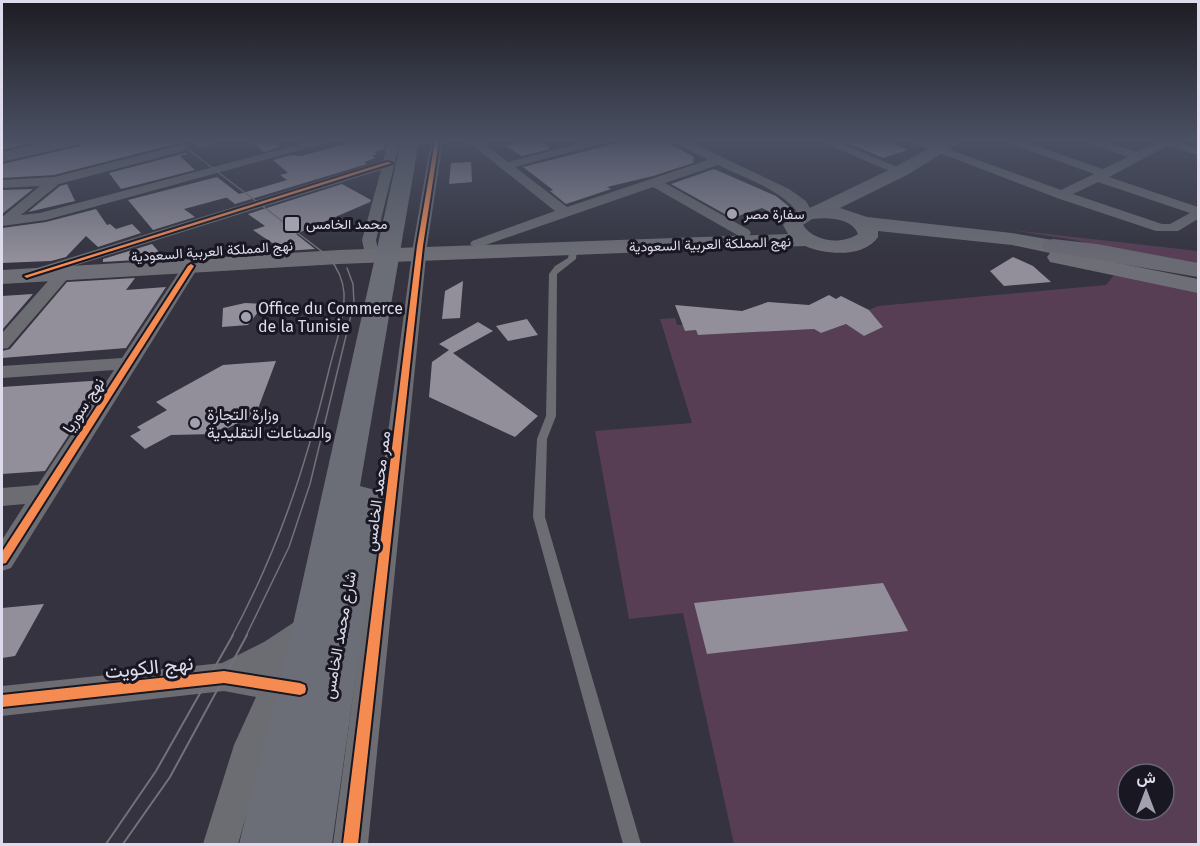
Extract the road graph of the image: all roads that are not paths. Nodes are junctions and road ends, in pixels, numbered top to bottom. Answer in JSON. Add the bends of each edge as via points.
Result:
{"nodes":[{"id":1,"x":173,"y":180,"type":"edge"},
{"id":2,"x":314,"y":180,"type":"edge"},
{"id":3,"x":400,"y":180,"type":"edge"},
{"id":4,"x":414,"y":180,"type":"edge"},
{"id":5,"x":423,"y":180,"type":"edge"},
{"id":6,"x":525,"y":180,"type":"edge"},
{"id":7,"x":659,"y":180,"type":"edge"},
{"id":8,"x":759,"y":180,"type":"edge"},
{"id":9,"x":883,"y":180,"type":"edge"},
{"id":10,"x":1028,"y":180,"type":"edge"},
{"id":11,"x":1093,"y":180,"type":"edge"},
{"id":12,"x":1114,"y":180,"type":"edge"},
{"id":13,"x":54,"y":181,"type":"joint"},
{"id":14,"x":654,"y":182,"type":"junction"},
{"id":15,"x":2,"y":184,"type":"edge"},
{"id":16,"x":857,"y":194,"type":"junction"},
{"id":17,"x":1062,"y":195,"type":"junction"},
{"id":18,"x":566,"y":212,"type":"junction"},
{"id":19,"x":1198,"y":212,"type":"edge"},
{"id":20,"x":3,"y":223,"type":"edge"},
{"id":21,"x":806,"y":223,"type":"junction"},
{"id":22,"x":861,"y":228,"type":"junction"},
{"id":23,"x":744,"y":233,"type":"junction"},
{"id":24,"x":477,"y":244,"type":"junction"},
{"id":25,"x":1053,"y":246,"type":"junction"},
{"id":26,"x":573,"y":250,"type":"junction"},
{"id":27,"x":399,"y":252,"type":"junction"},
{"id":28,"x":1097,"y":264,"type":"junction"},
{"id":29,"x":190,"y":266,"type":"junction"},
{"id":30,"x":1198,"y":270,"type":"edge"},
{"id":31,"x":63,"y":274,"type":"junction"},
{"id":32,"x":27,"y":276,"type":"junction"},
{"id":33,"x":1198,"y":276,"type":"edge"},
{"id":34,"x":2,"y":277,"type":"edge"},
{"id":35,"x":1198,"y":286,"type":"edge"},
{"id":36,"x":1198,"y":293,"type":"edge"},
{"id":37,"x":2,"y":344,"type":"edge"},
{"id":38,"x":128,"y":363,"type":"junction"},
{"id":39,"x":2,"y":372,"type":"edge"},
{"id":40,"x":44,"y":493,"type":"junction"},
{"id":41,"x":2,"y":497,"type":"edge"},
{"id":42,"x":2,"y":560,"type":"edge"},
{"id":43,"x":347,"y":588,"type":"junction"},
{"id":44,"x":312,"y":635,"type":"junction"},
{"id":45,"x":224,"y":677,"type":"junction"},
{"id":46,"x":287,"y":687,"type":"junction"},
{"id":47,"x":2,"y":701,"type":"edge"},
{"id":48,"x":222,"y":844,"type":"edge"},
{"id":49,"x":267,"y":844,"type":"edge"},
{"id":50,"x":304,"y":844,"type":"edge"},
{"id":51,"x":350,"y":844,"type":"edge"},
{"id":52,"x":632,"y":844,"type":"edge"}],
"edges":[{"from":1,"to":20,"type":"street","via":[[41,217]]},
{"from":2,"to":32,"type":"street"},
{"from":3,"to":27,"type":"main road","name":"شارع محمد الخامس"},
{"from":4,"to":27,"type":"main road","name":"شارع محمد الخامس"},
{"from":5,"to":27,"type":"street","name":"ممر محمد الخامس"},
{"from":6,"to":18,"type":"street"},
{"from":7,"to":14,"type":"street"},
{"from":8,"to":21,"type":"street","via":[[801,204]]},
{"from":9,"to":16,"type":"main road"},
{"from":10,"to":17,"type":"street"},
{"from":11,"to":17,"type":"street"},
{"from":12,"to":19,"type":"street"},
{"from":13,"to":15,"type":"street"},
{"from":13,"to":20,"type":"street"},
{"from":14,"to":18,"type":"street"},
{"from":14,"to":23,"type":"street"},
{"from":16,"to":21,"type":"main road"},
{"from":16,"to":22,"type":"main road"},
{"from":17,"to":19,"type":"street","via":[[1161,228],[1173,228]]},
{"from":18,"to":24,"type":"street"},
{"from":21,"to":22,"type":"main road","name":"نهج المملكة العربية السعودية","via":[[836,213]]},
{"from":21,"to":22,"type":"main road","name":"نهج المملكة العربية السعودية","via":[[824,245],[842,246]]},
{"from":21,"to":23,"type":"main road","name":"نهج المملكة العربية السعودية"},
{"from":21,"to":26,"type":"main road","name":"نهج المملكة العربية السعودية"},
{"from":22,"to":25,"type":"main road","name":"نهج المملكة العربية السعودية"},
{"from":22,"to":28,"type":"main road","name":"نهج المملكة العربية السعودية","via":[[910,240],[969,243]]},
{"from":23,"to":24,"type":"main road","name":"نهج المملكة العربية السعودية"},
{"from":24,"to":27,"type":"main road","name":"نهج المملكة العربية السعودية"},
{"from":25,"to":30,"type":"highway"},
{"from":25,"to":33,"type":"main road","name":"نهج المملكة العربية السعودية"},
{"from":26,"to":27,"type":"main road","name":"نهج المملكة العربية السعودية"},
{"from":26,"to":52,"type":"lane","via":[[572,259],[553,274],[551,416],[542,440],[539,517]]},
{"from":27,"to":29,"type":"main road","name":"نهج المملكة العربية السعودية"},
{"from":27,"to":43,"type":"main road","name":"شارع محمد الخامس"},
{"from":27,"to":44,"type":"main road","name":"شارع محمد الخامس"},
{"from":27,"to":51,"type":"street","name":"ممر محمد الخامس"},
{"from":28,"to":35,"type":"main road","name":"نهج المملكة العربية السعودية"},
{"from":28,"to":36,"type":"highway"},
{"from":29,"to":31,"type":"main road","name":"نهج المملكة العربية السعودية"},
{"from":29,"to":38,"type":"street","name":"نهج سوريا"},
{"from":31,"to":32,"type":"main road","name":"نهج المملكة العربية السعودية"},
{"from":31,"to":37,"type":"street"},
{"from":32,"to":34,"type":"main road","name":"نهج المملكة العربية السعودية"},
{"from":38,"to":39,"type":"street"},
{"from":38,"to":40,"type":"street","name":"نهج سوريا"},
{"from":40,"to":41,"type":"street"},
{"from":40,"to":42,"type":"street","name":"نهج سوريا"},
{"from":43,"to":44,"type":"street","name":"نهج الكويت"},
{"from":43,"to":50,"type":"main road","name":"شارع محمد الخامس"},
{"from":44,"to":45,"type":"street","name":"نهج الكويت"},
{"from":44,"to":46,"type":"main road","name":"شارع محمد الخامس"},
{"from":45,"to":46,"type":"street","name":"نهج الكويت"},
{"from":45,"to":47,"type":"street","name":"نهج الكويت"},
{"from":46,"to":48,"type":"street","name":"شارع محمد الخامس","via":[[250,745]]},
{"from":46,"to":49,"type":"main road","name":"شارع محمد الخامس"}]}
